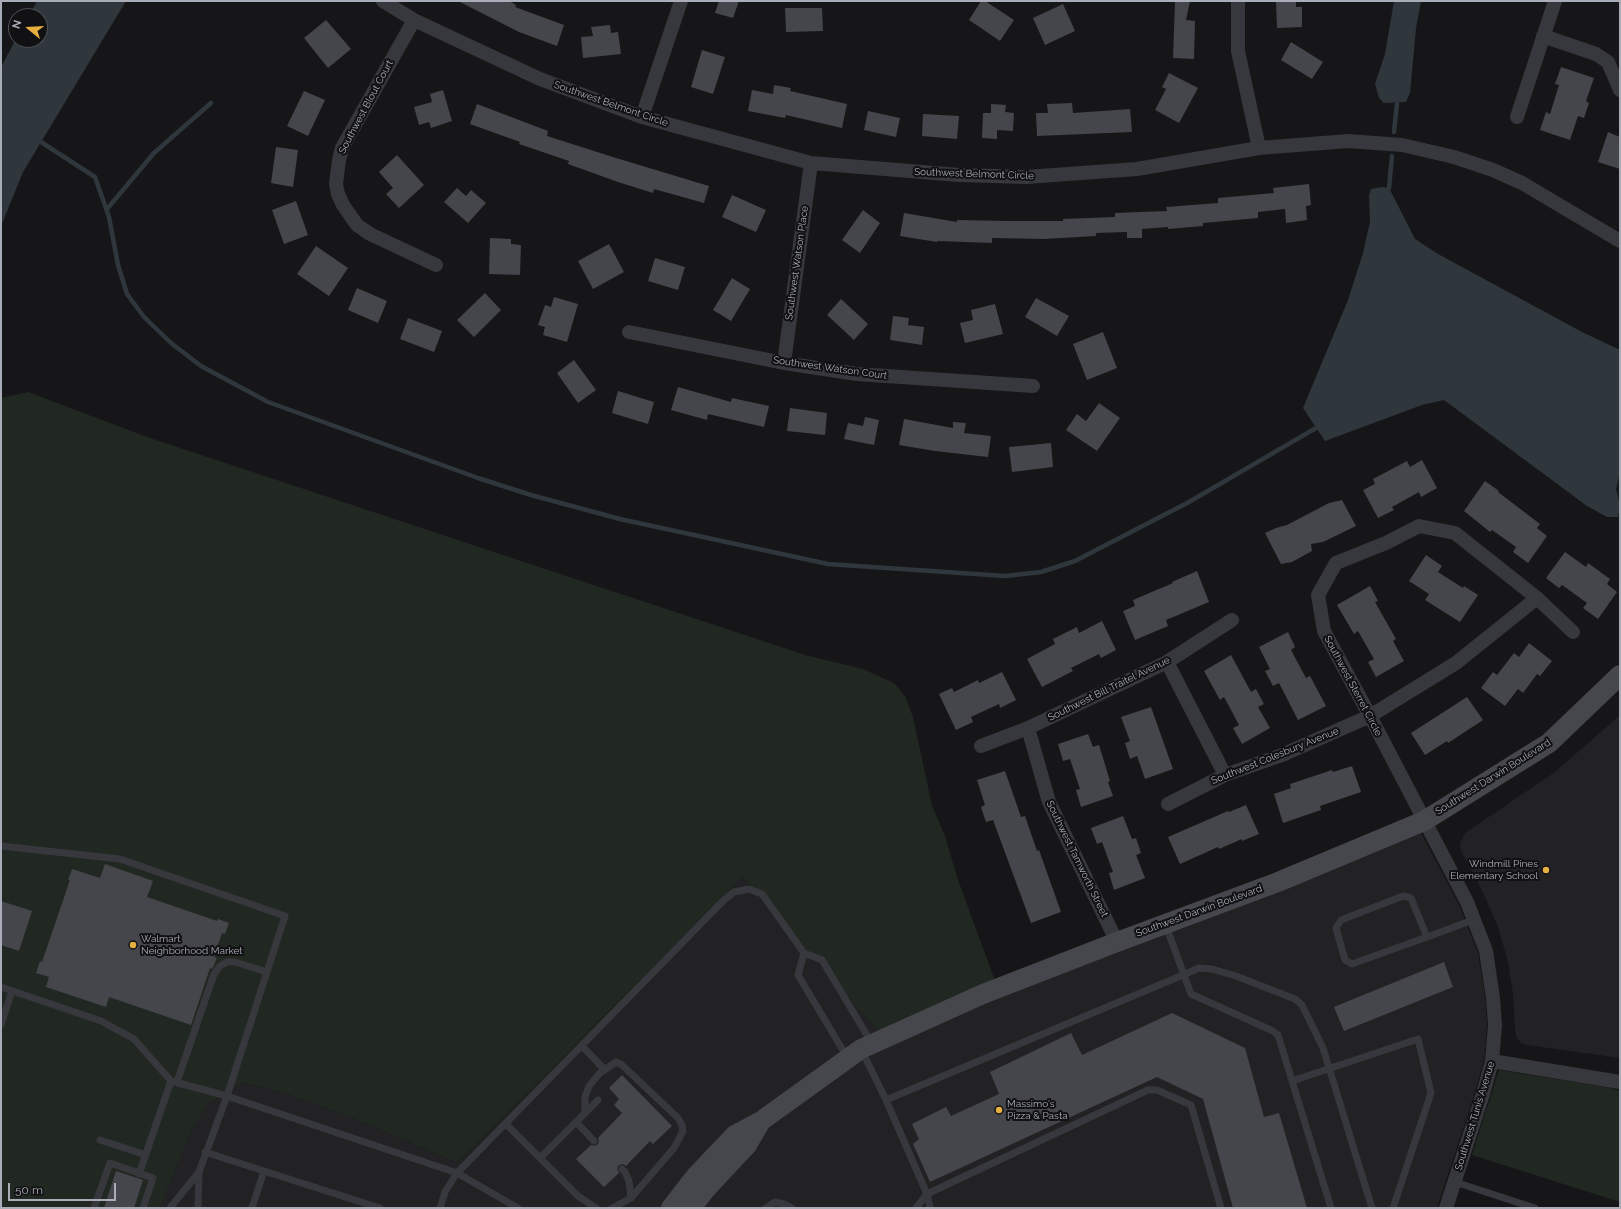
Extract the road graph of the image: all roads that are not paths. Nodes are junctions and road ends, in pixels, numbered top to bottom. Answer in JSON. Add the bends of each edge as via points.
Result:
{"nodes":[{"id":1,"x":382,"y":1,"type":"edge"},
{"id":2,"x":681,"y":1,"type":"edge"},
{"id":3,"x":1238,"y":1,"type":"edge"},
{"id":4,"x":1555,"y":1,"type":"edge"},
{"id":5,"x":414,"y":20,"type":"junction"},
{"id":6,"x":1543,"y":36,"type":"junction"},
{"id":7,"x":1620,"y":90,"type":"edge"},
{"id":8,"x":642,"y":117,"type":"junction"},
{"id":9,"x":1517,"y":117,"type":"dead end"},
{"id":10,"x":1259,"y":148,"type":"junction"},
{"id":11,"x":811,"y":163,"type":"junction"},
{"id":12,"x":1620,"y":241,"type":"edge"},
{"id":13,"x":436,"y":265,"type":"dead end"},
{"id":14,"x":629,"y":332,"type":"dead end"},
{"id":15,"x":784,"y":363,"type":"junction"},
{"id":16,"x":1033,"y":386,"type":"dead end"},
{"id":17,"x":1538,"y":598,"type":"junction"},
{"id":18,"x":1232,"y":620,"type":"dead end"},
{"id":19,"x":1573,"y":632,"type":"dead end"},
{"id":20,"x":1167,"y":662,"type":"junction"},
{"id":21,"x":1620,"y":675,"type":"edge"},
{"id":22,"x":1370,"y":716,"type":"junction"},
{"id":23,"x":1028,"y":728,"type":"junction"},
{"id":24,"x":981,"y":746,"type":"dead end"},
{"id":25,"x":1225,"y":775,"type":"junction"},
{"id":26,"x":1168,"y":804,"type":"dead end"},
{"id":27,"x":1424,"y":821,"type":"junction"},
{"id":28,"x":1,"y":846,"type":"edge"},
{"id":29,"x":1473,"y":920,"type":"junction"},
{"id":30,"x":1165,"y":924,"type":"junction"},
{"id":31,"x":1427,"y":937,"type":"junction"},
{"id":32,"x":1117,"y":942,"type":"junction"},
{"id":33,"x":804,"y":953,"type":"junction"},
{"id":34,"x":267,"y":972,"type":"junction"},
{"id":35,"x":1183,"y":975,"type":"junction"},
{"id":36,"x":1,"y":987,"type":"edge"},
{"id":37,"x":12,"y":991,"type":"junction"},
{"id":38,"x":1,"y":1025,"type":"edge"},
{"id":39,"x":582,"y":1046,"type":"junction"},
{"id":40,"x":860,"y":1051,"type":"junction"},
{"id":41,"x":1492,"y":1061,"type":"junction"},
{"id":42,"x":604,"y":1069,"type":"junction"},
{"id":43,"x":1329,"y":1070,"type":"junction"},
{"id":44,"x":1292,"y":1081,"type":"junction"},
{"id":45,"x":174,"y":1082,"type":"junction"},
{"id":46,"x":1620,"y":1082,"type":"edge"},
{"id":47,"x":227,"y":1096,"type":"junction"},
{"id":48,"x":598,"y":1100,"type":"dead end"},
{"id":49,"x":886,"y":1100,"type":"junction"},
{"id":50,"x":584,"y":1113,"type":"junction"},
{"id":51,"x":761,"y":1121,"type":"junction"},
{"id":52,"x":576,"y":1122,"type":"junction"},
{"id":53,"x":506,"y":1124,"type":"junction"},
{"id":54,"x":100,"y":1140,"type":"dead end"},
{"id":55,"x":594,"y":1141,"type":"dead end"},
{"id":56,"x":205,"y":1152,"type":"junction"},
{"id":57,"x":146,"y":1155,"type":"junction"},
{"id":58,"x":540,"y":1158,"type":"junction"},
{"id":59,"x":622,"y":1169,"type":"dead end"},
{"id":60,"x":264,"y":1171,"type":"junction"},
{"id":61,"x":199,"y":1172,"type":"junction"},
{"id":62,"x":457,"y":1173,"type":"junction"},
{"id":63,"x":139,"y":1174,"type":"junction"},
{"id":64,"x":1455,"y":1182,"type":"junction"},
{"id":65,"x":927,"y":1194,"type":"junction"},
{"id":66,"x":631,"y":1198,"type":"junction"},
{"id":67,"x":94,"y":1208,"type":"edge"},
{"id":68,"x":143,"y":1208,"type":"edge"},
{"id":69,"x":170,"y":1208,"type":"edge"},
{"id":70,"x":198,"y":1208,"type":"edge"},
{"id":71,"x":252,"y":1208,"type":"edge"},
{"id":72,"x":380,"y":1208,"type":"edge"},
{"id":73,"x":440,"y":1208,"type":"edge"},
{"id":74,"x":518,"y":1208,"type":"edge"},
{"id":75,"x":596,"y":1208,"type":"edge"},
{"id":76,"x":612,"y":1208,"type":"edge"},
{"id":77,"x":671,"y":1208,"type":"edge"},
{"id":78,"x":691,"y":1208,"type":"edge"},
{"id":79,"x":766,"y":1208,"type":"edge"},
{"id":80,"x":792,"y":1208,"type":"edge"},
{"id":81,"x":916,"y":1208,"type":"edge"},
{"id":82,"x":930,"y":1208,"type":"edge"},
{"id":83,"x":1221,"y":1208,"type":"edge"},
{"id":84,"x":1331,"y":1208,"type":"edge"},
{"id":85,"x":1372,"y":1208,"type":"edge"},
{"id":86,"x":1393,"y":1208,"type":"edge"},
{"id":87,"x":1446,"y":1208,"type":"edge"},
{"id":88,"x":1535,"y":1208,"type":"edge"}],
"edges":[{"from":1,"to":5,"type":"street","name":"Southwest Belmont Circle"},
{"from":2,"to":8,"type":"street"},
{"from":3,"to":10,"type":"street","via":[[1238,51]]},
{"from":4,"to":6,"type":"street"},
{"from":5,"to":8,"type":"street","name":"Southwest Belmont Circle","via":[[540,79]]},
{"from":5,"to":13,"type":"street","name":"Southwest Blout Court","via":[[342,148],[336,184],[343,205],[357,225],[370,234]]},
{"from":6,"to":7,"type":"street","via":[[1596,54],[1608,62]]},
{"from":6,"to":9,"type":"street"},
{"from":8,"to":11,"type":"street","name":"Southwest Belmont Circle"},
{"from":10,"to":11,"type":"street","name":"Southwest Belmont Circle","via":[[1137,169],[1026,177],[959,175]]},
{"from":10,"to":12,"type":"street","name":"Southwest Belmont Circle","via":[[1348,141],[1402,145],[1454,156],[1522,183]]},
{"from":11,"to":15,"type":"street","name":"Southwest Watson Place"},
{"from":14,"to":15,"type":"street","name":"Southwest Watson Court"},
{"from":15,"to":16,"type":"street","name":"Southwest Watson Court","via":[[857,374]]},
{"from":17,"to":19,"type":"street","name":"Southwest Sterret Circle"},
{"from":17,"to":22,"type":"street","name":"Southwest Colesbury Avenue","via":[[1456,663]]},
{"from":17,"to":22,"type":"street","name":"Southwest Sterret Circle","via":[[1455,533],[1419,526],[1386,543],[1336,563],[1318,595],[1324,631]]},
{"from":18,"to":20,"type":"street","name":"Southwest Bill Traitel Avenue"},
{"from":20,"to":23,"type":"street","name":"Southwest Bill Traitel Avenue"},
{"from":20,"to":25,"type":"street"},
{"from":21,"to":27,"type":"street","name":"Southwest Darwin Boulevard","via":[[1549,743]]},
{"from":22,"to":25,"type":"street","name":"Southwest Colesbury Avenue","via":[[1282,755]]},
{"from":22,"to":27,"type":"street","name":"Southwest Sterret Circle"},
{"from":23,"to":24,"type":"street","name":"Southwest Bill Traitel Avenue"},
{"from":23,"to":32,"type":"street","name":"Southwest Tamworth Street","via":[[1049,802]]},
{"from":25,"to":26,"type":"street","name":"Southwest Colesbury Avenue"},
{"from":27,"to":29,"type":"street","name":"Southwest Tunis Avenue","via":[[1467,902]]},
{"from":27,"to":30,"type":"street","name":"Southwest Darwin Boulevard","via":[[1278,882]]},
{"from":28,"to":34,"type":"lane","via":[[120,859],[285,916]]},
{"from":29,"to":31,"type":"lane"},
{"from":29,"to":41,"type":"street","name":"Southwest Tunis Avenue","via":[[1486,951],[1493,998],[1495,1025]]},
{"from":30,"to":32,"type":"street","name":"Southwest Darwin Boulevard"},
{"from":30,"to":35,"type":"lane"},
{"from":31,"to":31,"type":"lane","via":[[1352,964],[1345,960],[1336,928],[1341,920],[1403,896],[1410,898]]},
{"from":32,"to":40,"type":"street","name":"Southwest Darwin Boulevard","via":[[983,994]]},
{"from":33,"to":39,"type":"lane","via":[[762,894],[749,889],[734,892]]},
{"from":33,"to":40,"type":"lane","via":[[822,960]]},
{"from":33,"to":40,"type":"lane","via":[[798,975]]},
{"from":34,"to":45,"type":"lane","via":[[235,962],[227,962],[220,966],[214,974]]},
{"from":34,"to":47,"type":"lane"},
{"from":35,"to":43,"type":"lane","via":[[1199,968],[1212,969],[1295,999],[1302,1005],[1313,1026]]},
{"from":35,"to":44,"type":"lane","via":[[1191,994],[1278,1035]]},
{"from":35,"to":49,"type":"lane"},
{"from":36,"to":37,"type":"lane"},
{"from":37,"to":38,"type":"lane"},
{"from":37,"to":45,"type":"lane","via":[[101,1021],[134,1038]]},
{"from":39,"to":42,"type":"lane"},
{"from":39,"to":53,"type":"lane"},
{"from":40,"to":49,"type":"lane"},
{"from":40,"to":51,"type":"street","name":"Southwest Darwin Boulevard"},
{"from":41,"to":46,"type":"street"},
{"from":41,"to":64,"type":"street","name":"Southwest Tunis Avenue"},
{"from":42,"to":50,"type":"lane","via":[[589,1086]]},
{"from":42,"to":66,"type":"lane","via":[[616,1062],[622,1065],[678,1118],[682,1125],[683,1131],[674,1148]]},
{"from":43,"to":44,"type":"lane"},
{"from":43,"to":85,"type":"lane"},
{"from":43,"to":86,"type":"lane","via":[[1418,1040],[1431,1093]]},
{"from":44,"to":84,"type":"lane"},
{"from":45,"to":47,"type":"lane"},
{"from":45,"to":57,"type":"lane"},
{"from":47,"to":56,"type":"lane"},
{"from":47,"to":62,"type":"lane"},
{"from":48,"to":50,"type":"lane"},
{"from":49,"to":65,"type":"lane"},
{"from":50,"to":52,"type":"lane"},
{"from":51,"to":77,"type":"street","name":"Southwest Darwin Boulevard","via":[[735,1135],[696,1176]]},
{"from":51,"to":78,"type":"street","name":"Southwest Darwin Boulevard","via":[[747,1145]]},
{"from":52,"to":55,"type":"lane"},
{"from":52,"to":58,"type":"lane"},
{"from":53,"to":58,"type":"lane"},
{"from":53,"to":62,"type":"lane"},
{"from":54,"to":57,"type":"lane"},
{"from":56,"to":60,"type":"lane"},
{"from":56,"to":61,"type":"lane"},
{"from":57,"to":63,"type":"lane"},
{"from":58,"to":75,"type":"lane","via":[[578,1196]]},
{"from":59,"to":66,"type":"lane","via":[[629,1181]]},
{"from":60,"to":71,"type":"lane"},
{"from":60,"to":72,"type":"lane"},
{"from":61,"to":69,"type":"lane"},
{"from":61,"to":70,"type":"lane"},
{"from":62,"to":73,"type":"lane","via":[[445,1192]]},
{"from":62,"to":74,"type":"lane"},
{"from":63,"to":67,"type":"lane","via":[[110,1162]]},
{"from":63,"to":68,"type":"lane","via":[[153,1178]]},
{"from":64,"to":87,"type":"street","name":"Southwest Tunis Avenue"},
{"from":64,"to":88,"type":"lane"},
{"from":65,"to":81,"type":"lane"},
{"from":65,"to":82,"type":"lane"},
{"from":65,"to":83,"type":"lane","via":[[1148,1090],[1157,1090],[1191,1105]]},
{"from":66,"to":76,"type":"lane"},
{"from":79,"to":80,"type":"lane","via":[[775,1202]]}]}
